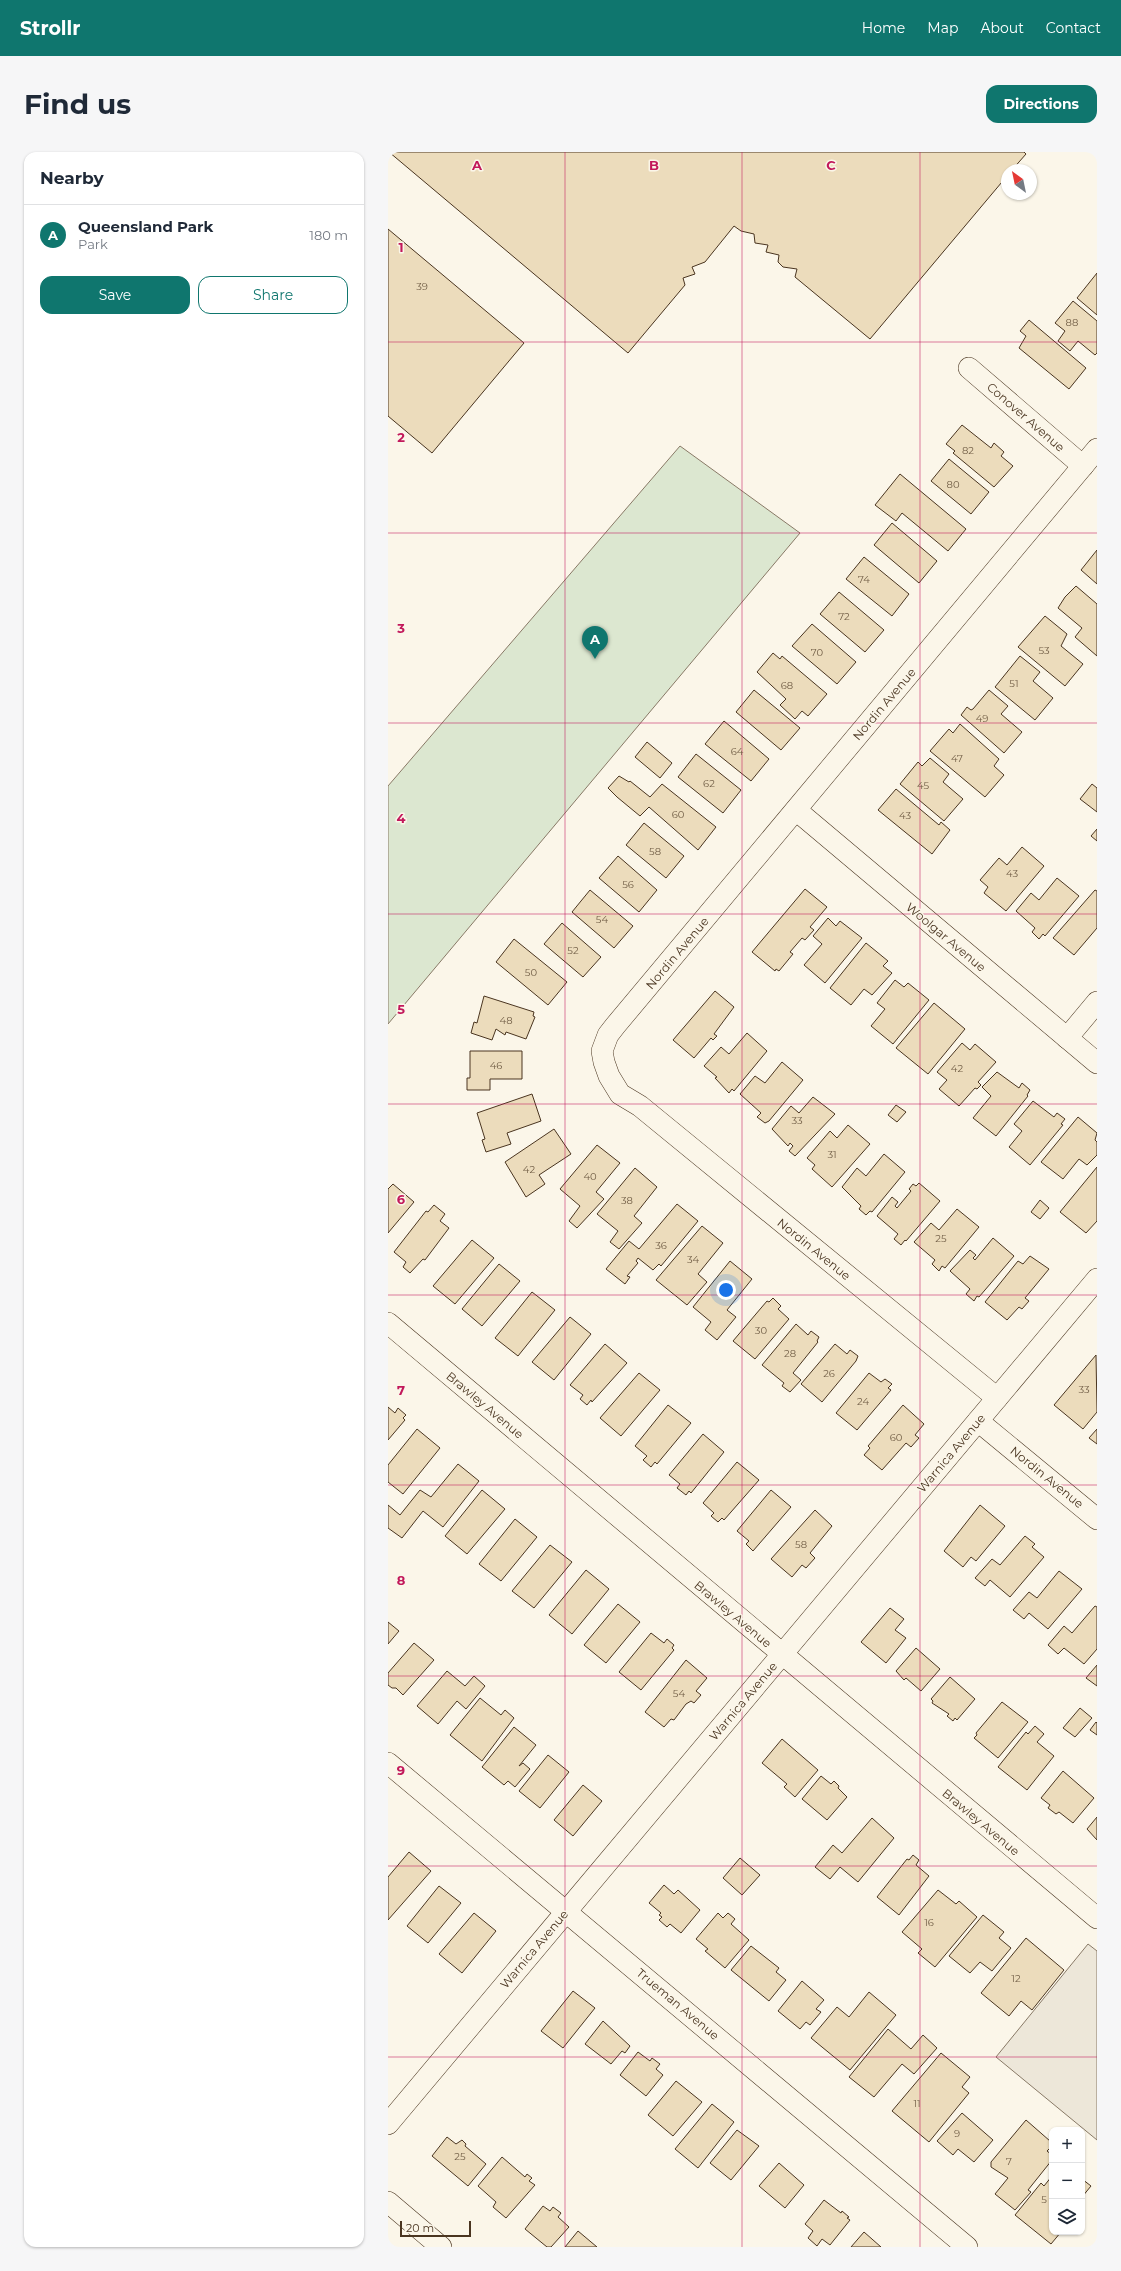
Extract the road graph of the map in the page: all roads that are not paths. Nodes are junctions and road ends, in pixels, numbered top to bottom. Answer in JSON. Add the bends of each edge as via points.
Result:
{"nodes":[{"id":1,"x":969,"y":368,"type":"dead end"},
{"id":2,"x":1097,"y":449,"type":"edge"},
{"id":3,"x":1083,"y":466,"type":"junction"},
{"id":4,"x":796,"y":810,"type":"junction"},
{"id":5,"x":1097,"y":1002,"type":"edge"},
{"id":6,"x":1067,"y":1038,"type":"junction"},
{"id":7,"x":1097,"y":1063,"type":"edge"},
{"id":8,"x":1097,"y":1278,"type":"edge"},
{"id":9,"x":388,"y":1324,"type":"edge"},
{"id":10,"x":997,"y":1398,"type":"junction"},
{"id":11,"x":978,"y":1421,"type":"junction"},
{"id":12,"x":1097,"y":1519,"type":"edge"},
{"id":13,"x":782,"y":1655,"type":"junction"},
{"id":14,"x":388,"y":1763,"type":"edge"},
{"id":15,"x":567,"y":1911,"type":"junction"},
{"id":16,"x":1097,"y":1918,"type":"edge"},
{"id":17,"x":388,"y":2124,"type":"edge"},
{"id":18,"x":388,"y":2202,"type":"edge"},
{"id":19,"x":442,"y":2247,"type":"edge"},
{"id":20,"x":967,"y":2247,"type":"edge"}],
"edges":[{"from":1,"to":3,"type":"street","name":"Conover Avenue"},
{"from":2,"to":3,"type":"street","name":"Nordin Avenue"},
{"from":3,"to":4,"type":"street","name":"Nordin Avenue"},
{"from":4,"to":6,"type":"street","name":"Woolgar Avenue"},
{"from":4,"to":10,"type":"street","name":"Nordin Avenue","via":[[608,1035],[602,1051],[609,1076],[620,1094],[640,1106]]},
{"from":5,"to":6,"type":"street"},
{"from":6,"to":7,"type":"street","name":"Woolgar Avenue"},
{"from":8,"to":10,"type":"street","name":"Warnica Avenue"},
{"from":9,"to":13,"type":"street","name":"Brawley Avenue"},
{"from":10,"to":11,"type":"street","name":"Warnica Avenue"},
{"from":11,"to":12,"type":"street","name":"Nordin Avenue"},
{"from":11,"to":13,"type":"street","name":"Warnica Avenue"},
{"from":13,"to":15,"type":"street","name":"Warnica Avenue"},
{"from":13,"to":16,"type":"street","name":"Brawley Avenue"},
{"from":14,"to":15,"type":"street","name":"Trueman Avenue"},
{"from":15,"to":17,"type":"street","name":"Warnica Avenue"},
{"from":15,"to":20,"type":"street","name":"Trueman Avenue"},
{"from":18,"to":19,"type":"street"}]}
